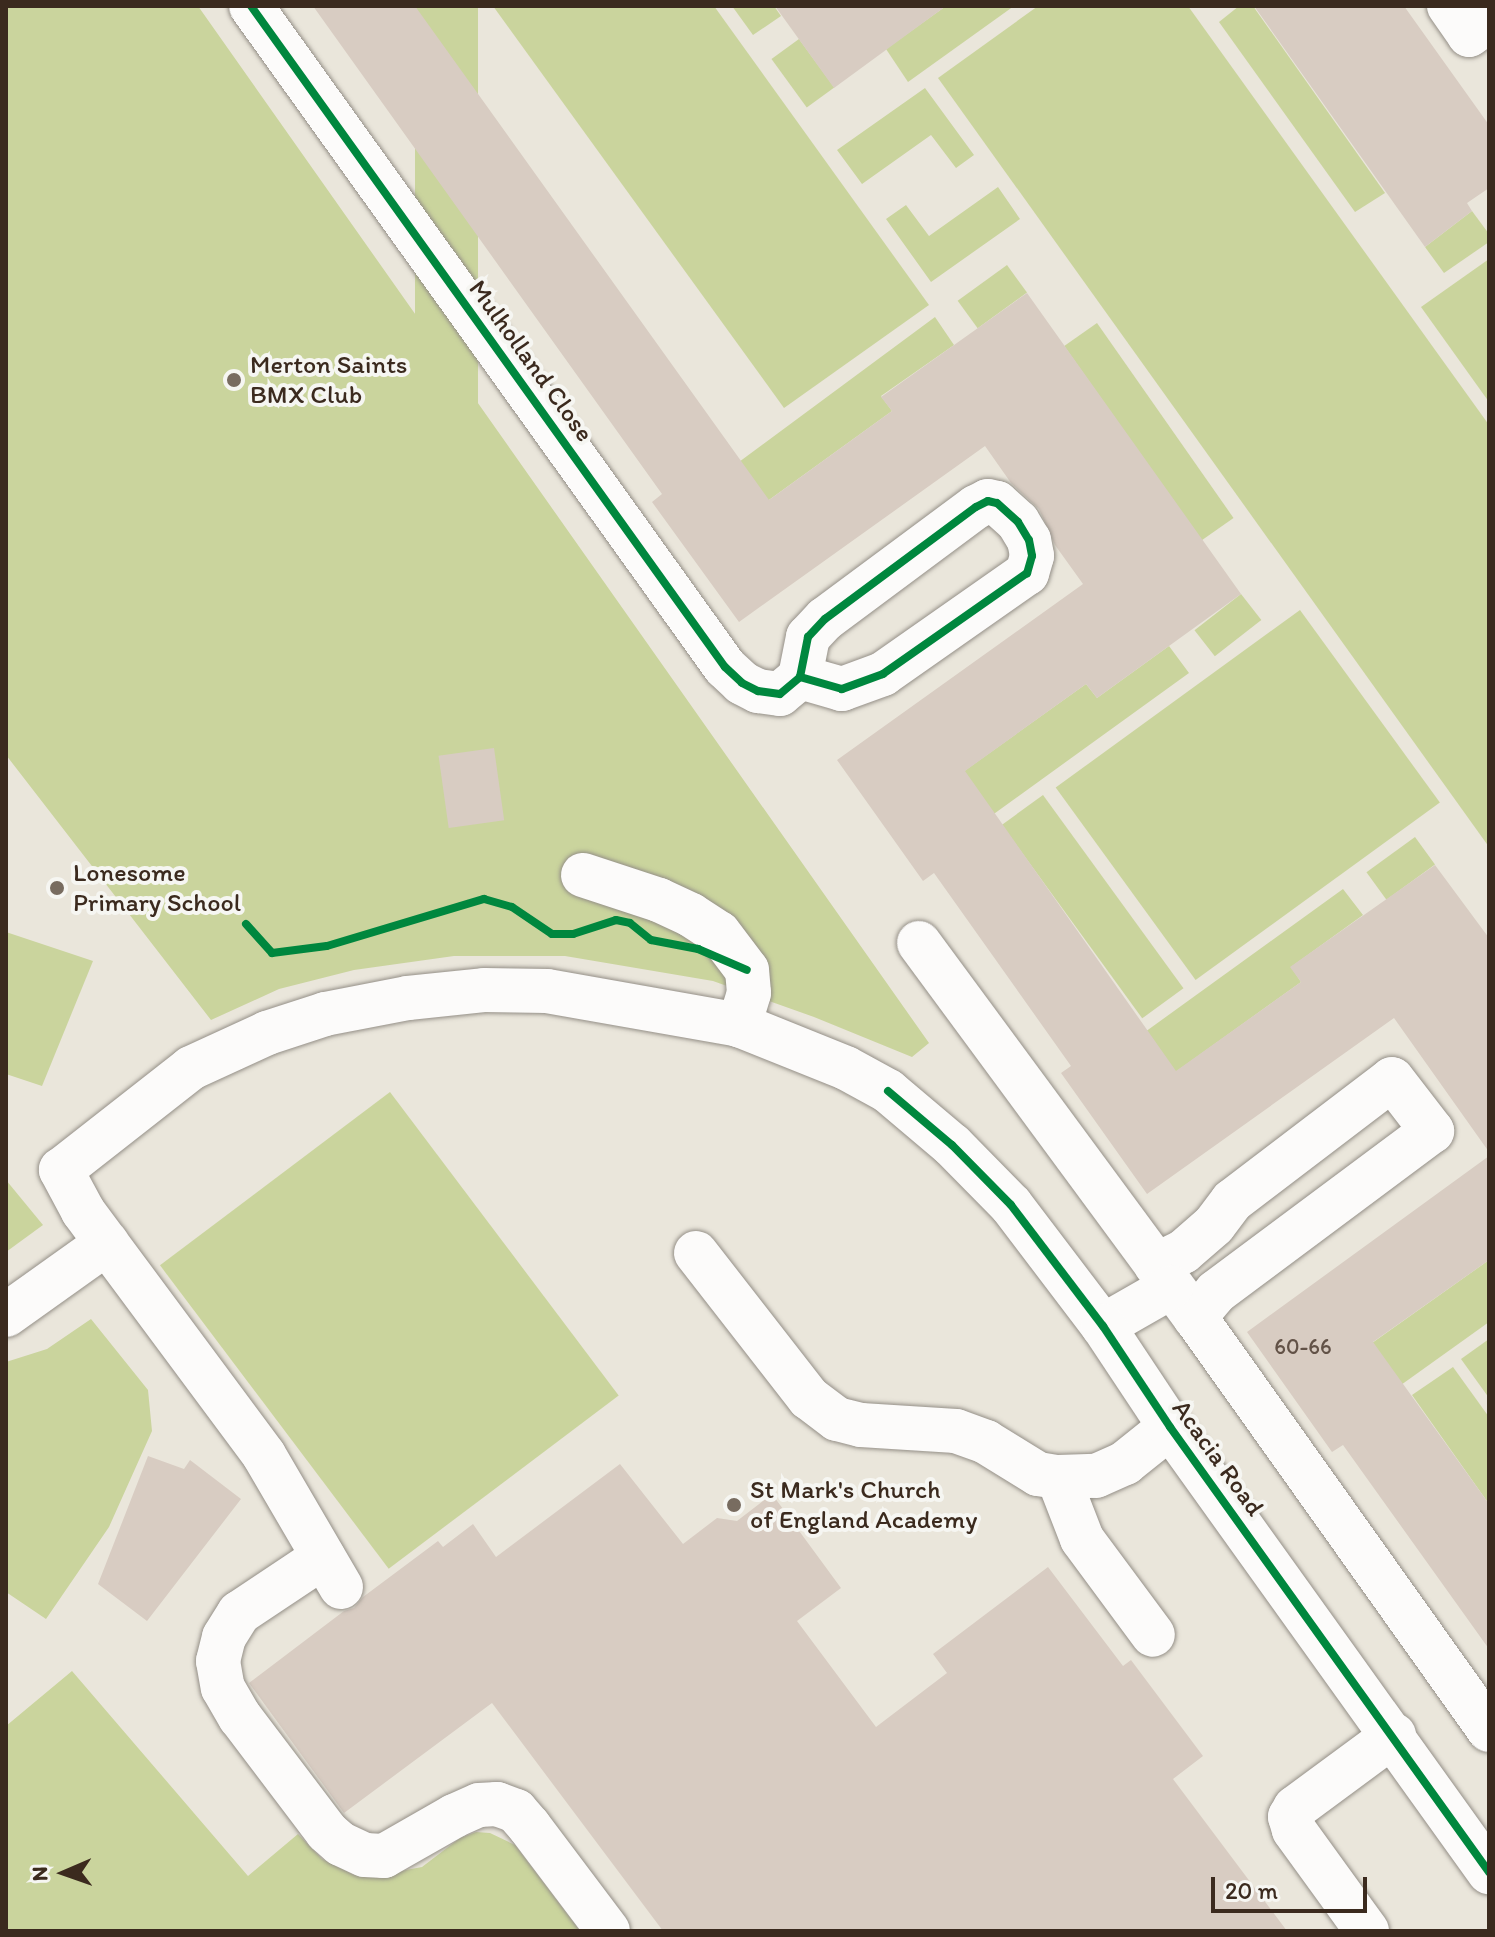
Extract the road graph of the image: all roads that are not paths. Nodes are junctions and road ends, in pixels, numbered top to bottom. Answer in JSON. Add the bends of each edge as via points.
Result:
{"nodes":[{"id":1,"x":251,"y":6,"type":"edge"},
{"id":2,"x":1449,"y":6,"type":"edge"},
{"id":3,"x":1489,"y":21,"type":"edge"},
{"id":4,"x":800,"y":677,"type":"junction"},
{"id":5,"x":583,"y":875,"type":"dead end"},
{"id":6,"x":919,"y":943,"type":"dead end"},
{"id":7,"x":739,"y":1025,"type":"junction"},
{"id":8,"x":107,"y":1243,"type":"junction"},
{"id":9,"x":696,"y":1253,"type":"dead end"},
{"id":10,"x":1174,"y":1289,"type":"junction"},
{"id":11,"x":6,"y":1315,"type":"edge"},
{"id":12,"x":1103,"y":1326,"type":"junction"},
{"id":13,"x":1170,"y":1427,"type":"junction"},
{"id":14,"x":1058,"y":1477,"type":"junction"},
{"id":15,"x":1153,"y":1635,"type":"dead end"},
{"id":16,"x":1489,"y":1730,"type":"edge"},
{"id":17,"x":1394,"y":1735,"type":"junction"},
{"id":18,"x":1489,"y":1872,"type":"edge"},
{"id":19,"x":608,"y":1931,"type":"edge"},
{"id":20,"x":1367,"y":1931,"type":"edge"}],
"edges":[{"from":1,"to":4,"type":"street","name":"Mulholland Close","via":[[725,667],[758,691],[780,694]]},
{"from":2,"to":3,"type":"street","via":[[1469,35]]},
{"from":4,"to":4,"type":"street","via":[[808,637],[825,619],[976,507],[997,503],[1018,522],[1032,556],[1027,573],[862,684],[842,689]]},
{"from":5,"to":7,"type":"street","via":[[659,900],[719,933],[747,970],[749,993]]},
{"from":6,"to":10,"type":"street"},
{"from":7,"to":8,"type":"street","name":"Acacia Road","via":[[547,991],[484,990],[325,1014],[267,1033],[191,1068],[61,1170]]},
{"from":7,"to":12,"type":"street","name":"Acacia Road","via":[[846,1068],[888,1091],[1011,1205]]},
{"from":8,"to":11,"type":"street"},
{"from":8,"to":19,"type":"street","via":[[264,1455],[332,1572],[239,1613],[224,1637],[218,1661],[223,1688],[279,1768],[327,1832],[365,1855],[384,1856],[401,1849],[479,1805],[516,1811]]},
{"from":9,"to":14,"type":"street","via":[[809,1398],[837,1419],[956,1431],[986,1442],[1038,1474]]},
{"from":10,"to":10,"type":"street","via":[[1183,1252],[1232,1201],[1392,1079],[1432,1131],[1216,1292]]},
{"from":10,"to":12,"type":"street"},
{"from":10,"to":16,"type":"street"},
{"from":12,"to":13,"type":"street","name":"Acacia Road"},
{"from":13,"to":14,"type":"street","via":[[1125,1463],[1096,1476]]},
{"from":13,"to":17,"type":"street","name":"Acacia Road"},
{"from":14,"to":15,"type":"street","via":[[1082,1539]]},
{"from":17,"to":18,"type":"street","name":"Acacia Road"},
{"from":17,"to":20,"type":"street","via":[[1290,1817]]}]}
